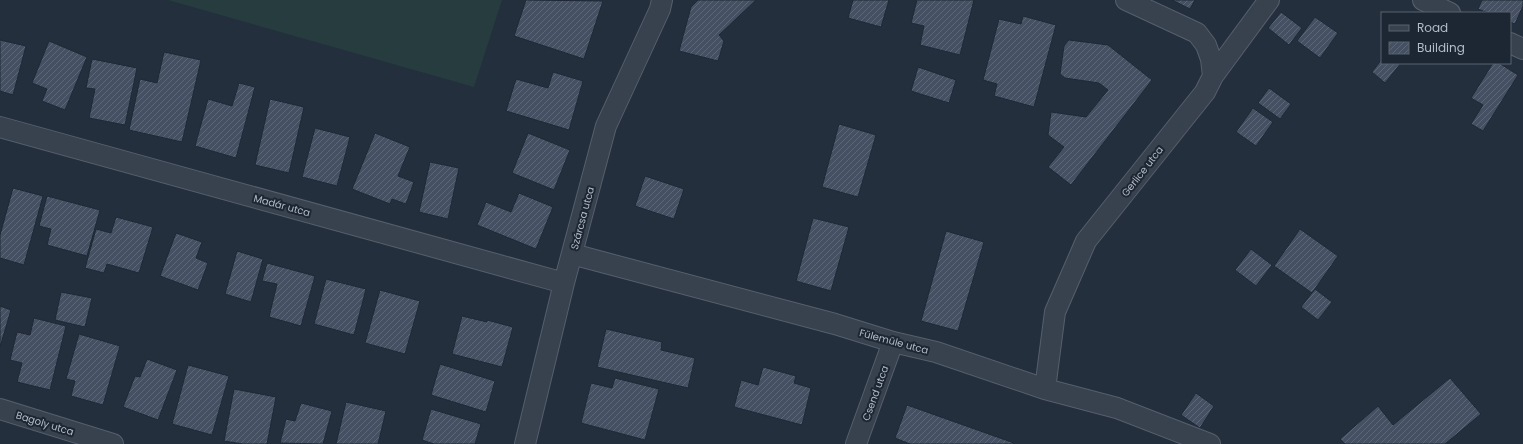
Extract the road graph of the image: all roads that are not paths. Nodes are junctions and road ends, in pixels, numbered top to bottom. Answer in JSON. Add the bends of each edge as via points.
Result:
{"nodes":[{"id":1,"x":662,"y":0,"type":"edge"},
{"id":2,"x":1126,"y":0,"type":"edge"},
{"id":3,"x":1269,"y":0,"type":"edge"},
{"id":4,"x":1424,"y":0,"type":"edge"},
{"id":5,"x":1448,"y":12,"type":"edge"},
{"id":6,"x":1511,"y":43,"type":"edge"},
{"id":7,"x":1523,"y":49,"type":"edge"},
{"id":8,"x":1213,"y":76,"type":"junction"},
{"id":9,"x":0,"y":127,"type":"edge"},
{"id":10,"x":572,"y":254,"type":"junction"},
{"id":11,"x":564,"y":283,"type":"junction"},
{"id":12,"x":893,"y":342,"type":"junction"},
{"id":13,"x":1045,"y":389,"type":"junction"},
{"id":14,"x":0,"y":409,"type":"edge"},
{"id":15,"x":113,"y":444,"type":"edge"},
{"id":16,"x":526,"y":444,"type":"edge"},
{"id":17,"x":856,"y":444,"type":"edge"},
{"id":18,"x":1210,"y":444,"type":"edge"}],
"edges":[{"from":1,"to":10,"type":"street","name":"Szárcsa utca","via":[[606,126]]},
{"from":2,"to":8,"type":"street","via":[[1197,33],[1206,44]]},
{"from":3,"to":8,"type":"street","name":"Gerlice utca"},
{"from":4,"to":5,"type":"street"},
{"from":6,"to":7,"type":"street"},
{"from":8,"to":13,"type":"street","name":"Gerlice utca","via":[[1205,92],[1086,241],[1055,312]]},
{"from":9,"to":11,"type":"street","name":"Madár utca"},
{"from":10,"to":11,"type":"street","name":"Szárcsa utca"},
{"from":10,"to":12,"type":"street","name":"Fülemüle utca","via":[[835,324]]},
{"from":11,"to":16,"type":"street","name":"Szárcsa utca"},
{"from":12,"to":13,"type":"street","name":"Fülemüle utca","via":[[936,352]]},
{"from":12,"to":17,"type":"street","name":"Csend utca"},
{"from":13,"to":18,"type":"street","name":"Fülemüle utca","via":[[1117,408]]},
{"from":14,"to":15,"type":"street","name":"Bagoly utca"}]}
